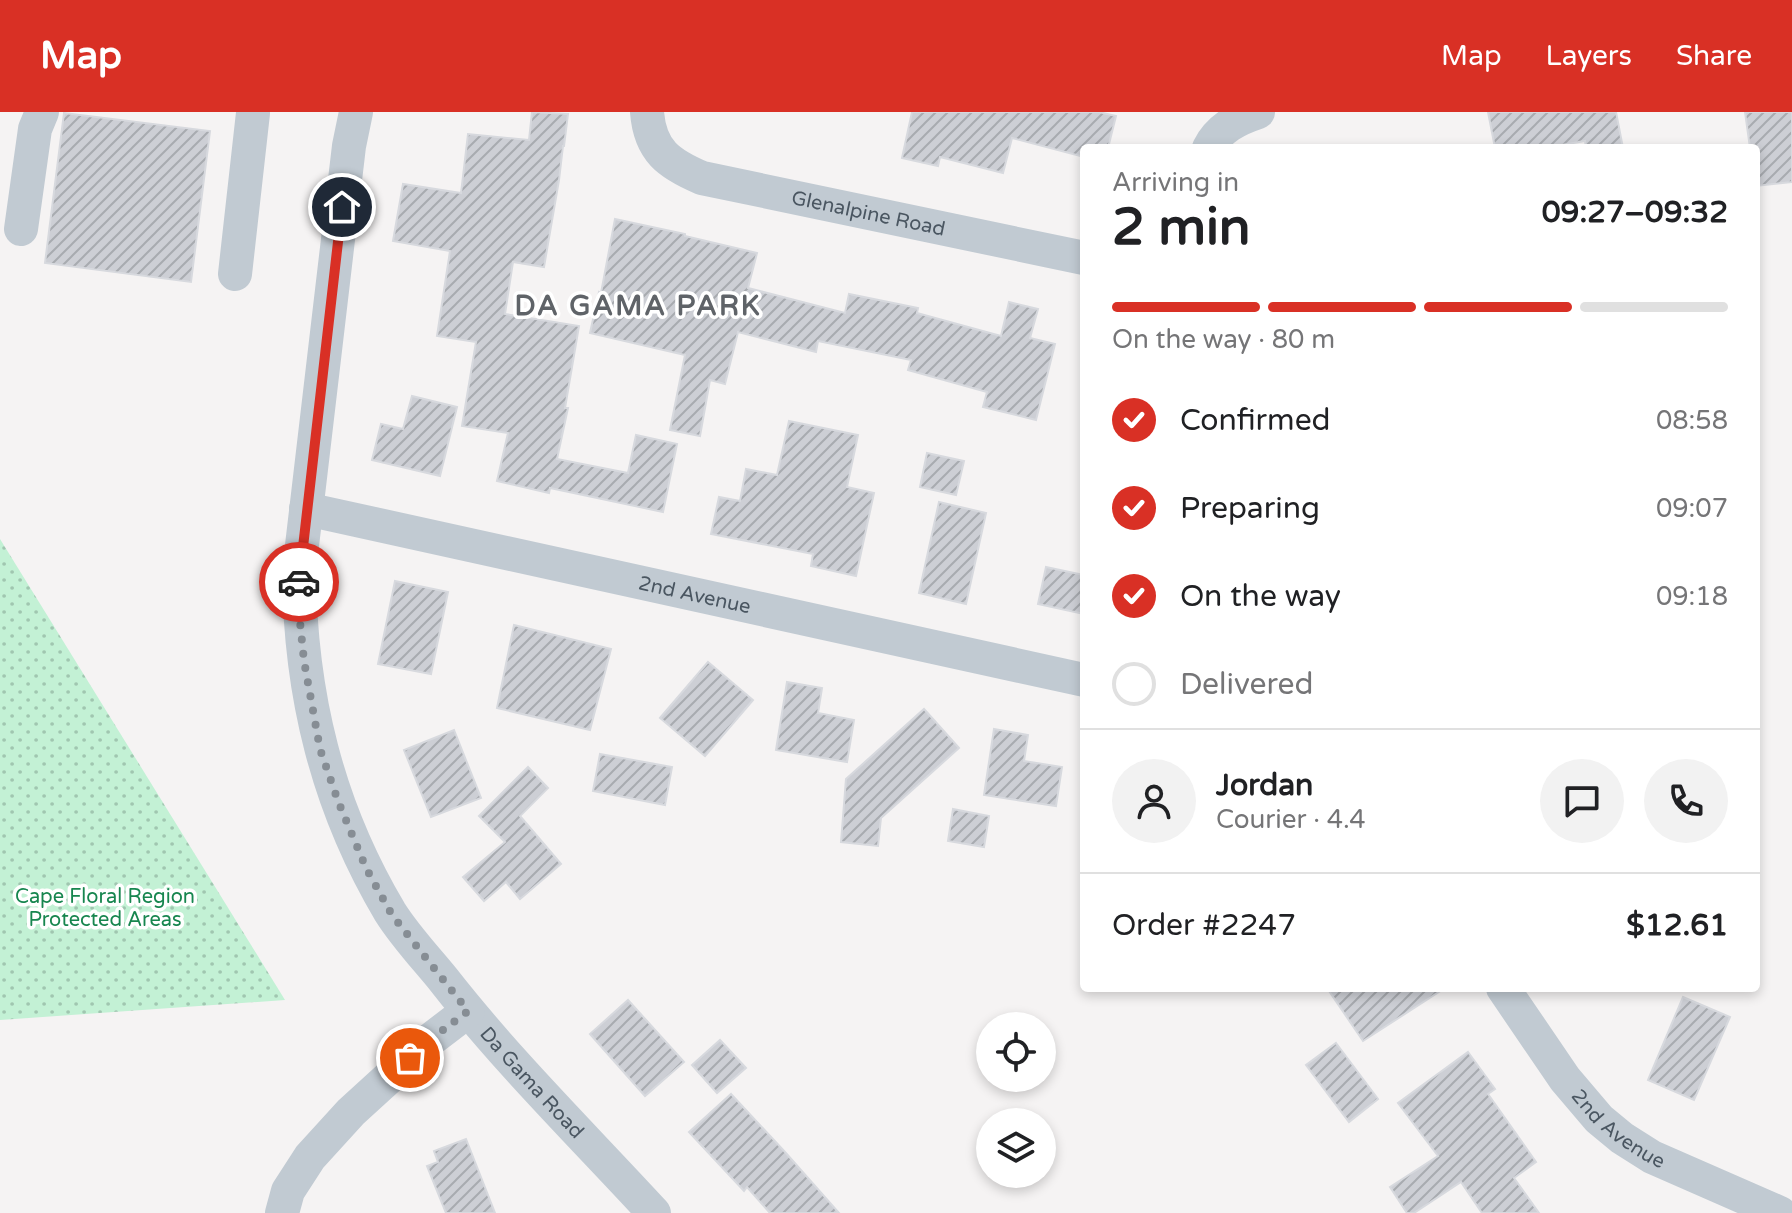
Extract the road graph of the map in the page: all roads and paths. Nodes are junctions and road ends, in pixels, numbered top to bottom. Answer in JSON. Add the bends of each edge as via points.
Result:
{"nodes":[{"id":1,"x":42,"y":112,"type":"edge"},
{"id":2,"x":248,"y":112,"type":"edge"},
{"id":3,"x":356,"y":112,"type":"edge"},
{"id":4,"x":647,"y":112,"type":"edge"},
{"id":5,"x":1258,"y":112,"type":"edge"},
{"id":6,"x":1211,"y":144,"type":"edge"},
{"id":7,"x":21,"y":229,"type":"dead end"},
{"id":8,"x":1080,"y":257,"type":"edge"},
{"id":9,"x":235,"y":274,"type":"dead end"},
{"id":10,"x":306,"y":509,"type":"junction"},
{"id":11,"x":1080,"y":679,"type":"edge"},
{"id":12,"x":1506,"y":992,"type":"edge"},
{"id":13,"x":468,"y":1011,"type":"junction"},
{"id":14,"x":1738,"y":1205,"type":"edge"},
{"id":15,"x":282,"y":1213,"type":"edge"},
{"id":16,"x":654,"y":1213,"type":"edge"},
{"id":17,"x":1780,"y":1213,"type":"edge"}],
"edges":[{"from":1,"to":7,"type":"street"},
{"from":2,"to":9,"type":"street"},
{"from":3,"to":10,"type":"street","name":"Da Gama Road"},
{"from":4,"to":8,"type":"street","name":"Glenalpine Road","via":[[661,153],[702,178]]},
{"from":5,"to":6,"type":"street","via":[[1224,129]]},
{"from":10,"to":11,"type":"street","name":"2nd Avenue"},
{"from":10,"to":13,"type":"street","name":"Da Gama Road","via":[[299,612],[329,780],[392,915]]},
{"from":12,"to":14,"type":"street","name":"2nd Avenue","via":[[1599,1119],[1652,1157]]},
{"from":13,"to":15,"type":"street","via":[[430,1040],[310,1157],[288,1191]]},
{"from":13,"to":16,"type":"street","name":"Da Gama Road"},
{"from":14,"to":17,"type":"street","name":"2nd Avenue"}]}
